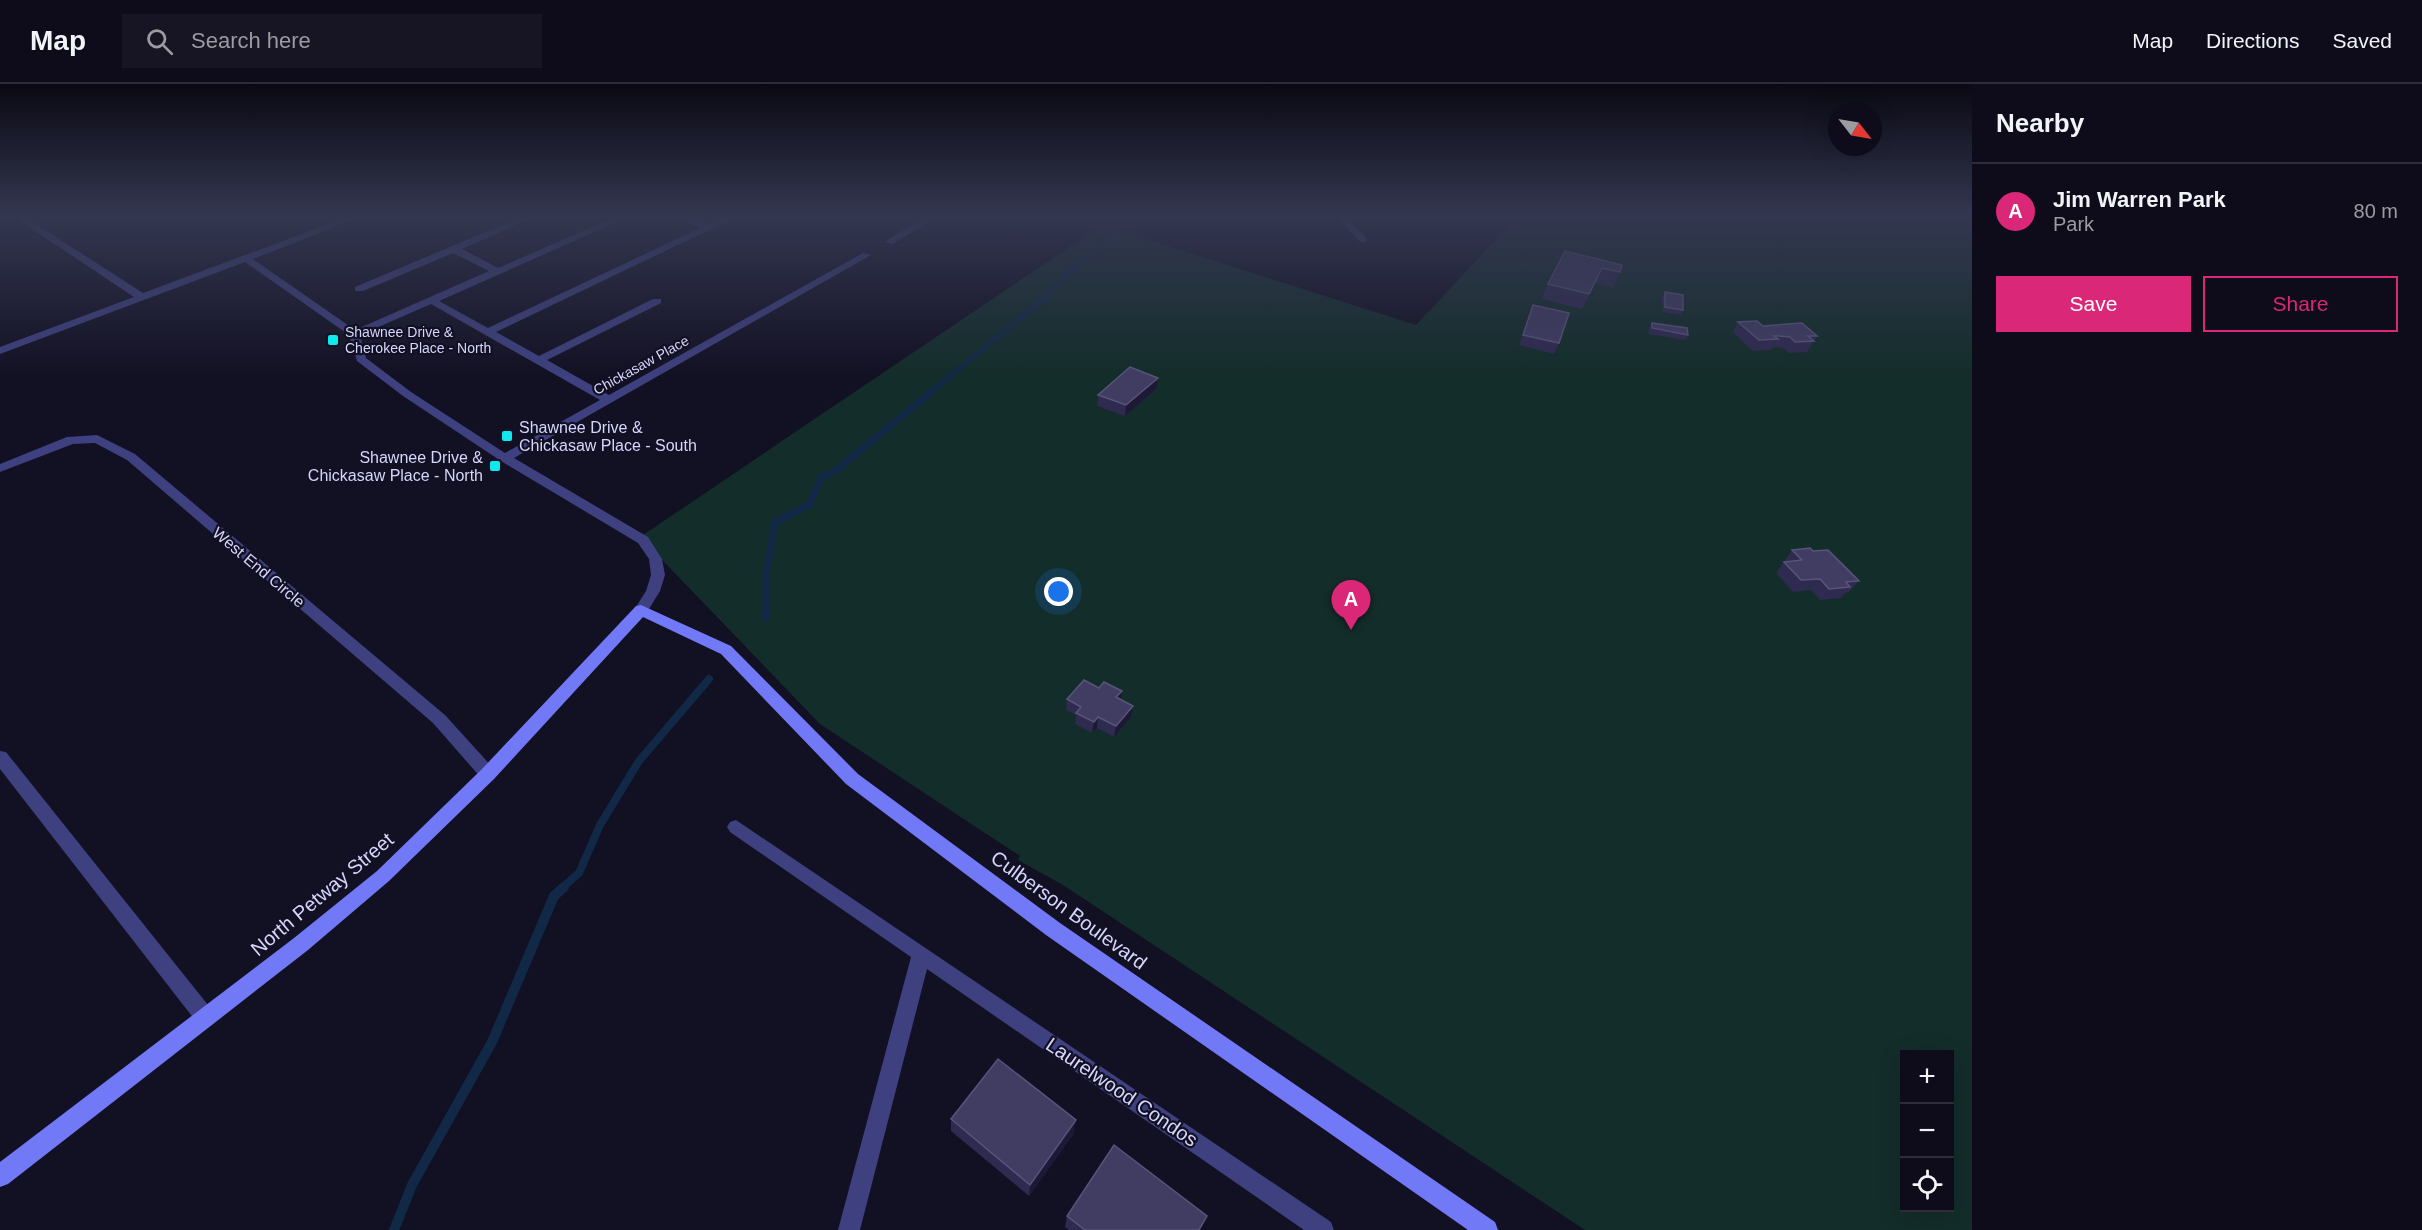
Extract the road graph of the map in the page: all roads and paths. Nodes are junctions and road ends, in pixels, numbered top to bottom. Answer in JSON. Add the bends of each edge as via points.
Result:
{"nodes":[{"id":1,"x":101,"y":270,"type":"edge"},
{"id":2,"x":213,"y":270,"type":"edge"},
{"id":3,"x":264,"y":270,"type":"edge"},
{"id":4,"x":403,"y":270,"type":"edge"},
{"id":5,"x":495,"y":270,"type":"edge"},
{"id":6,"x":501,"y":270,"type":"edge"},
{"id":7,"x":618,"y":270,"type":"edge"},
{"id":8,"x":839,"y":270,"type":"edge"},
{"id":9,"x":498,"y":272,"type":"junction"},
{"id":10,"x":359,"y":289,"type":"dead end"},
{"id":11,"x":142,"y":297,"type":"junction"},
{"id":12,"x":432,"y":301,"type":"junction"},
{"id":13,"x":657,"y":301,"type":"dead end"},
{"id":14,"x":488,"y":332,"type":"junction"},
{"id":15,"x":354,"y":334,"type":"junction"},
{"id":16,"x":0,"y":351,"type":"edge"},
{"id":17,"x":539,"y":360,"type":"junction"},
{"id":18,"x":609,"y":399,"type":"junction"},
{"id":19,"x":505,"y":458,"type":"junction"},
{"id":20,"x":0,"y":468,"type":"edge"},
{"id":21,"x":641,"y":610,"type":"junction"},
{"id":22,"x":0,"y":757,"type":"edge"},
{"id":23,"x":488,"y":774,"type":"junction"},
{"id":24,"x":736,"y":827,"type":"dead end"},
{"id":25,"x":921,"y":954,"type":"junction"},
{"id":26,"x":205,"y":1017,"type":"junction"},
{"id":27,"x":0,"y":1176,"type":"edge"},
{"id":28,"x":849,"y":1230,"type":"edge"},
{"id":29,"x":1323,"y":1230,"type":"edge"},
{"id":30,"x":1487,"y":1230,"type":"edge"}],
"edges":[{"from":1,"to":11,"type":"street"},
{"from":2,"to":11,"type":"street"},
{"from":3,"to":15,"type":"street"},
{"from":4,"to":10,"type":"street"},
{"from":5,"to":9,"type":"street"},
{"from":6,"to":9,"type":"street"},
{"from":7,"to":14,"type":"street"},
{"from":8,"to":18,"type":"street","name":"Chickasaw Place"},
{"from":9,"to":12,"type":"street"},
{"from":11,"to":16,"type":"street"},
{"from":12,"to":14,"type":"street"},
{"from":12,"to":15,"type":"street"},
{"from":13,"to":17,"type":"street"},
{"from":14,"to":17,"type":"street"},
{"from":15,"to":19,"type":"street","via":[[361,359]]},
{"from":17,"to":18,"type":"street"},
{"from":18,"to":19,"type":"street","name":"Chickasaw Place"},
{"from":19,"to":21,"type":"street","via":[[643,540],[660,568],[654,592]]},
{"from":20,"to":23,"type":"street","name":"West End Circle","via":[[71,440],[97,439],[130,457],[439,719]]},
{"from":21,"to":23,"type":"street","name":"North Petway Street"},
{"from":21,"to":30,"type":"street","name":"Culberson Boulevard","via":[[726,650],[862,786],[1053,929]]},
{"from":22,"to":26,"type":"street"},
{"from":23,"to":26,"type":"street","name":"North Petway Street","via":[[383,876]]},
{"from":24,"to":25,"type":"street","name":"Laurelwood Condos"},
{"from":25,"to":28,"type":"street"},
{"from":25,"to":29,"type":"street","name":"Laurelwood Condos"},
{"from":26,"to":27,"type":"street","name":"North Petway Street"}]}
